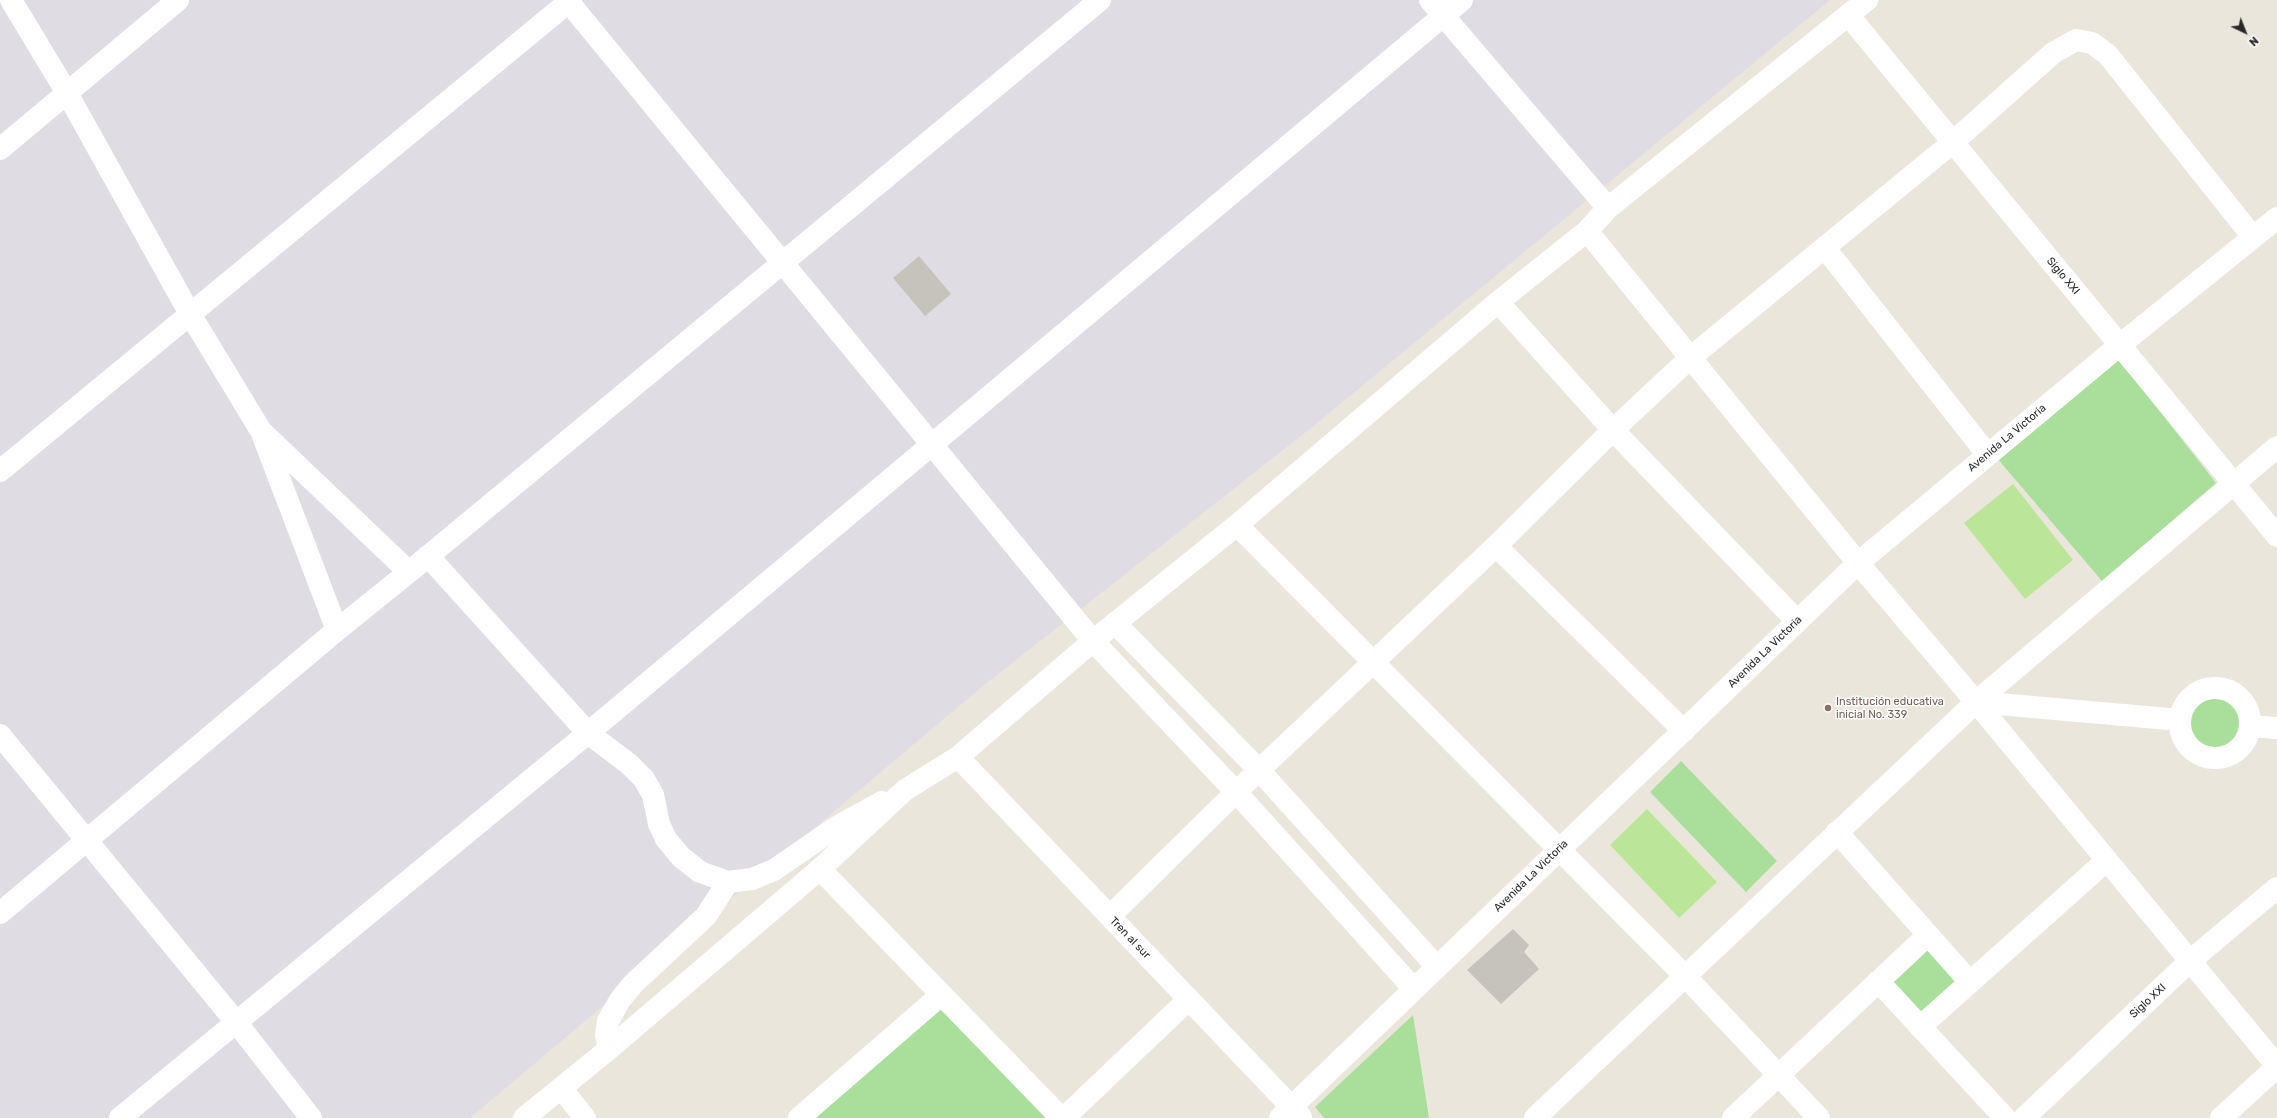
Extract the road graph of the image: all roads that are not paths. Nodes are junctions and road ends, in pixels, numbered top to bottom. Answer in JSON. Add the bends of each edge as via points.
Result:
{"nodes":[{"id":1,"x":11,"y":0,"type":"edge"},
{"id":2,"x":178,"y":0,"type":"edge"},
{"id":3,"x":1100,"y":0,"type":"edge"},
{"id":4,"x":1462,"y":0,"type":"edge"},
{"id":5,"x":1867,"y":0,"type":"edge"},
{"id":6,"x":569,"y":1,"type":"edge"},
{"id":7,"x":1436,"y":8,"type":"edge"},
{"id":8,"x":1849,"y":16,"type":"junction"},
{"id":9,"x":67,"y":93,"type":"junction"},
{"id":10,"x":1952,"y":142,"type":"junction"},
{"id":11,"x":0,"y":149,"type":"edge"},
{"id":12,"x":1608,"y":208,"type":"junction"},
{"id":13,"x":2277,"y":218,"type":"edge"},
{"id":14,"x":1587,"y":230,"type":"junction"},
{"id":15,"x":2253,"y":236,"type":"junction"},
{"id":16,"x":1825,"y":248,"type":"junction"},
{"id":17,"x":782,"y":264,"type":"junction"},
{"id":18,"x":1498,"y":302,"type":"junction"},
{"id":19,"x":190,"y":314,"type":"junction"},
{"id":20,"x":2120,"y":345,"type":"junction"},
{"id":21,"x":1690,"y":358,"type":"junction"},
{"id":22,"x":1613,"y":430,"type":"junction"},
{"id":23,"x":261,"y":432,"type":"junction"},
{"id":24,"x":933,"y":445,"type":"junction"},
{"id":25,"x":2277,"y":447,"type":"edge"},
{"id":26,"x":1988,"y":454,"type":"junction"},
{"id":27,"x":0,"y":471,"type":"edge"},
{"id":28,"x":2233,"y":483,"type":"junction"},
{"id":29,"x":1237,"y":524,"type":"junction"},
{"id":30,"x":2277,"y":536,"type":"edge"},
{"id":31,"x":1496,"y":546,"type":"junction"},
{"id":32,"x":428,"y":556,"type":"junction"},
{"id":33,"x":1858,"y":563,"type":"junction"},
{"id":34,"x":409,"y":572,"type":"junction"},
{"id":35,"x":1797,"y":621,"type":"junction"},
{"id":36,"x":1115,"y":623,"type":"junction"},
{"id":37,"x":337,"y":630,"type":"junction"},
{"id":38,"x":1093,"y":641,"type":"junction"},
{"id":39,"x":1373,"y":662,"type":"junction"},
{"id":40,"x":1976,"y":702,"type":"junction"},
{"id":41,"x":2180,"y":720,"type":"junction"},
{"id":42,"x":2250,"y":726,"type":"junction"},
{"id":43,"x":2277,"y":728,"type":"edge"},
{"id":44,"x":1684,"y":731,"type":"junction"},
{"id":45,"x":588,"y":733,"type":"junction"},
{"id":46,"x":0,"y":735,"type":"edge"},
{"id":47,"x":958,"y":757,"type":"junction"},
{"id":48,"x":1259,"y":770,"type":"junction"},
{"id":49,"x":904,"y":790,"type":"junction"},
{"id":50,"x":1236,"y":792,"type":"junction"},
{"id":51,"x":1837,"y":832,"type":"junction"},
{"id":52,"x":87,"y":840,"type":"junction"},
{"id":53,"x":1558,"y":850,"type":"junction"},
{"id":54,"x":2107,"y":860,"type":"junction"},
{"id":55,"x":820,"y":869,"type":"junction"},
{"id":56,"x":728,"y":882,"type":"junction"},
{"id":57,"x":2277,"y":888,"type":"edge"},
{"id":58,"x":0,"y":913,"type":"edge"},
{"id":59,"x":1110,"y":916,"type":"junction"},
{"id":60,"x":1928,"y":935,"type":"junction"},
{"id":61,"x":2190,"y":961,"type":"junction"},
{"id":62,"x":1437,"y":967,"type":"junction"},
{"id":63,"x":1686,"y":977,"type":"junction"},
{"id":64,"x":1878,"y":981,"type":"junction"},
{"id":65,"x":1969,"y":982,"type":"junction"},
{"id":66,"x":1414,"y":989,"type":"junction"},
{"id":67,"x":941,"y":995,"type":"junction"},
{"id":68,"x":1189,"y":999,"type":"junction"},
{"id":69,"x":236,"y":1022,"type":"junction"},
{"id":70,"x":1920,"y":1026,"type":"junction"},
{"id":71,"x":609,"y":1049,"type":"junction"},
{"id":72,"x":2277,"y":1067,"type":"edge"},
{"id":73,"x":1779,"y":1075,"type":"junction"},
{"id":74,"x":561,"y":1088,"type":"junction"},
{"id":75,"x":1291,"y":1114,"type":"edge"},
{"id":76,"x":120,"y":1118,"type":"edge"},
{"id":77,"x":310,"y":1118,"type":"edge"},
{"id":78,"x":524,"y":1118,"type":"edge"},
{"id":79,"x":585,"y":1118,"type":"edge"},
{"id":80,"x":799,"y":1118,"type":"edge"},
{"id":81,"x":1061,"y":1118,"type":"edge"},
{"id":82,"x":1064,"y":1118,"type":"edge"},
{"id":83,"x":1535,"y":1118,"type":"edge"},
{"id":84,"x":1733,"y":1118,"type":"edge"},
{"id":85,"x":1819,"y":1118,"type":"edge"},
{"id":86,"x":2005,"y":1118,"type":"edge"},
{"id":87,"x":2024,"y":1118,"type":"edge"},
{"id":88,"x":2221,"y":1118,"type":"edge"}],
"edges":[{"from":1,"to":9,"type":"street"},
{"from":2,"to":9,"type":"street"},
{"from":3,"to":17,"type":"street"},
{"from":4,"to":7,"type":"street"},
{"from":5,"to":8,"type":"street"},
{"from":6,"to":17,"type":"street"},
{"from":6,"to":19,"type":"street"},
{"from":7,"to":12,"type":"street"},
{"from":7,"to":24,"type":"street"},
{"from":8,"to":10,"type":"street","name":"Siglo XXI"},
{"from":8,"to":12,"type":"street"},
{"from":9,"to":11,"type":"street"},
{"from":9,"to":19,"type":"street"},
{"from":10,"to":15,"type":"street","via":[[2053,53],[2076,40],[2092,43],[2108,55]]},
{"from":10,"to":16,"type":"street"},
{"from":10,"to":20,"type":"street","name":"Siglo XXI"},
{"from":12,"to":14,"type":"street"},
{"from":13,"to":15,"type":"street","name":"Avenida La Victoria"},
{"from":14,"to":18,"type":"street"},
{"from":14,"to":21,"type":"street"},
{"from":15,"to":20,"type":"street","name":"Avenida La Victoria"},
{"from":16,"to":21,"type":"street"},
{"from":16,"to":26,"type":"street"},
{"from":17,"to":24,"type":"street"},
{"from":17,"to":32,"type":"street"},
{"from":18,"to":22,"type":"street"},
{"from":18,"to":29,"type":"street"},
{"from":19,"to":23,"type":"street"},
{"from":19,"to":27,"type":"street"},
{"from":20,"to":26,"type":"street","name":"Avenida La Victoria"},
{"from":20,"to":28,"type":"street","name":"Siglo XXI"},
{"from":21,"to":22,"type":"street"},
{"from":21,"to":33,"type":"street"},
{"from":22,"to":31,"type":"street"},
{"from":22,"to":35,"type":"street"},
{"from":23,"to":34,"type":"street"},
{"from":23,"to":37,"type":"street"},
{"from":24,"to":38,"type":"street"},
{"from":24,"to":45,"type":"street"},
{"from":25,"to":28,"type":"street"},
{"from":26,"to":33,"type":"street","name":"Avenida La Victoria"},
{"from":28,"to":30,"type":"street","name":"Siglo XXI"},
{"from":28,"to":40,"type":"street"},
{"from":29,"to":36,"type":"street"},
{"from":29,"to":39,"type":"street"},
{"from":31,"to":39,"type":"street"},
{"from":31,"to":44,"type":"street"},
{"from":32,"to":34,"type":"street"},
{"from":32,"to":45,"type":"street"},
{"from":33,"to":35,"type":"street","name":"Avenida La Victoria"},
{"from":33,"to":40,"type":"street"},
{"from":34,"to":37,"type":"street"},
{"from":35,"to":44,"type":"street","name":"Avenida La Victoria"},
{"from":36,"to":38,"type":"street"},
{"from":36,"to":48,"type":"street"},
{"from":37,"to":52,"type":"street"},
{"from":38,"to":47,"type":"street"},
{"from":38,"to":50,"type":"street"},
{"from":39,"to":48,"type":"street"},
{"from":39,"to":53,"type":"street"},
{"from":40,"to":41,"type":"street"},
{"from":40,"to":51,"type":"street"},
{"from":40,"to":54,"type":"street"},
{"from":41,"to":42,"type":"street","via":[[2184,707],[2193,696],[2200,691],[2218,688],[2235,694],[2242,700],[2250,716]]},
{"from":41,"to":42,"type":"street","via":[[2181,730],[2190,748],[2198,754],[2212,758],[2227,757],[2236,752],[2248,736]]},
{"from":42,"to":43,"type":"street"},
{"from":44,"to":53,"type":"street","name":"Avenida La Victoria"},
{"from":45,"to":56,"type":"street","via":[[629,764],[644,779],[653,796],[659,824],[666,839],[681,857],[700,872]]},
{"from":45,"to":69,"type":"street"},
{"from":46,"to":52,"type":"street"},
{"from":47,"to":49,"type":"street"},
{"from":47,"to":59,"type":"street","name":"Tren al sur"},
{"from":48,"to":50,"type":"street"},
{"from":48,"to":62,"type":"street"},
{"from":49,"to":55,"type":"street"},
{"from":49,"to":56,"type":"street","via":[[854,816],[774,870],[752,879]]},
{"from":50,"to":59,"type":"street"},
{"from":50,"to":66,"type":"street"},
{"from":51,"to":60,"type":"street"},
{"from":51,"to":63,"type":"street"},
{"from":52,"to":58,"type":"street"},
{"from":52,"to":69,"type":"street"},
{"from":53,"to":62,"type":"street","name":"Avenida La Victoria"},
{"from":53,"to":63,"type":"street"},
{"from":54,"to":61,"type":"street"},
{"from":54,"to":65,"type":"street"},
{"from":55,"to":67,"type":"street"},
{"from":55,"to":71,"type":"street"},
{"from":56,"to":71,"type":"street","via":[[706,916],[633,984],[620,1000],[608,1021],[606,1035]]},
{"from":57,"to":61,"type":"street","name":"Siglo XXI"},
{"from":59,"to":68,"type":"street","name":"Tren al sur"},
{"from":60,"to":64,"type":"street"},
{"from":60,"to":65,"type":"street"},
{"from":61,"to":72,"type":"street"},
{"from":61,"to":87,"type":"street","name":"Siglo XXI"},
{"from":62,"to":66,"type":"street","name":"Avenida La Victoria"},
{"from":63,"to":73,"type":"street"},
{"from":63,"to":83,"type":"street"},
{"from":64,"to":70,"type":"street"},
{"from":64,"to":73,"type":"street"},
{"from":65,"to":70,"type":"street"},
{"from":66,"to":75,"type":"street","name":"Avenida La Victoria"},
{"from":67,"to":80,"type":"street"},
{"from":67,"to":81,"type":"street"},
{"from":68,"to":75,"type":"street","name":"Tren al sur"},
{"from":68,"to":82,"type":"street"},
{"from":69,"to":76,"type":"street"},
{"from":69,"to":77,"type":"street"},
{"from":70,"to":86,"type":"street"},
{"from":71,"to":74,"type":"street"},
{"from":72,"to":88,"type":"street"},
{"from":73,"to":84,"type":"street"},
{"from":73,"to":85,"type":"street"},
{"from":74,"to":78,"type":"street"},
{"from":74,"to":79,"type":"street"}]}
